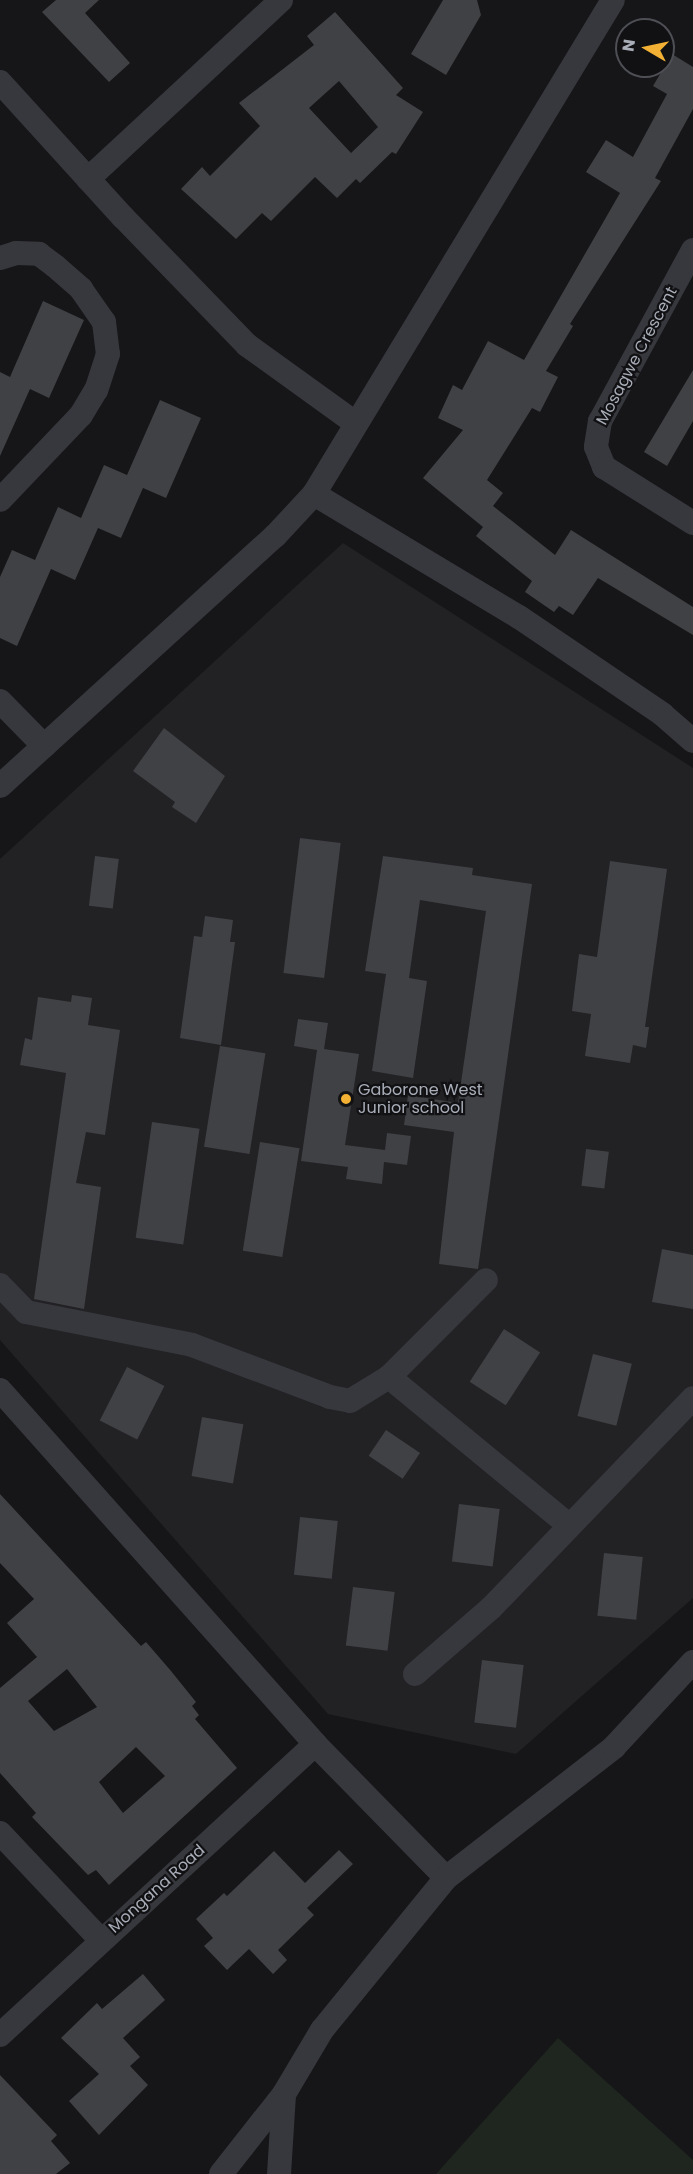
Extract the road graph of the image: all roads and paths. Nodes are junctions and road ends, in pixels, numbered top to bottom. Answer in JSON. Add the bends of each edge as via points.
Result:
{"nodes":[{"id":1,"x":281,"y":0,"type":"edge"},
{"id":2,"x":612,"y":0,"type":"edge"},
{"id":3,"x":0,"y":82,"type":"edge"},
{"id":4,"x":88,"y":179,"type":"junction"},
{"id":5,"x":693,"y":250,"type":"edge"},
{"id":6,"x":0,"y":258,"type":"edge"},
{"id":7,"x":356,"y":423,"type":"junction"},
{"id":8,"x":314,"y":494,"type":"junction"},
{"id":9,"x":0,"y":500,"type":"edge"},
{"id":10,"x":693,"y":523,"type":"edge"},
{"id":11,"x":0,"y":701,"type":"edge"},
{"id":12,"x":693,"y":741,"type":"edge"},
{"id":13,"x":44,"y":746,"type":"junction"},
{"id":14,"x":0,"y":786,"type":"edge"},
{"id":15,"x":486,"y":1280,"type":"dead end"},
{"id":16,"x":0,"y":1286,"type":"edge"},
{"id":17,"x":389,"y":1377,"type":"junction"},
{"id":18,"x":0,"y":1390,"type":"edge"},
{"id":19,"x":693,"y":1398,"type":"edge"},
{"id":20,"x":570,"y":1526,"type":"junction"},
{"id":21,"x":693,"y":1662,"type":"edge"},
{"id":22,"x":414,"y":1674,"type":"dead end"},
{"id":23,"x":315,"y":1744,"type":"junction"},
{"id":24,"x":0,"y":1833,"type":"edge"},
{"id":25,"x":446,"y":1878,"type":"junction"},
{"id":26,"x":101,"y":1940,"type":"junction"},
{"id":27,"x":0,"y":2035,"type":"edge"},
{"id":28,"x":284,"y":2094,"type":"junction"},
{"id":29,"x":221,"y":2174,"type":"edge"},
{"id":30,"x":279,"y":2174,"type":"edge"}],
"edges":[{"from":1,"to":4,"type":"street"},
{"from":2,"to":7,"type":"street"},
{"from":3,"to":4,"type":"street"},
{"from":4,"to":7,"type":"street","via":[[247,345]]},
{"from":5,"to":10,"type":"street","name":"Mosagwe Crescent","via":[[600,421],[596,447],[604,466]]},
{"from":6,"to":9,"type":"street","via":[[16,253],[39,254],[55,266],[81,290],[104,321],[108,354],[96,390],[81,415]]},
{"from":7,"to":8,"type":"street"},
{"from":8,"to":12,"type":"street","via":[[519,617],[662,714]]},
{"from":8,"to":13,"type":"street","via":[[275,536]]},
{"from":11,"to":13,"type":"street"},
{"from":13,"to":14,"type":"street"},
{"from":15,"to":17,"type":"street"},
{"from":16,"to":17,"type":"street","via":[[26,1312],[192,1345],[330,1397],[350,1401]]},
{"from":17,"to":20,"type":"street"},
{"from":18,"to":23,"type":"street"},
{"from":19,"to":20,"type":"street"},
{"from":20,"to":22,"type":"street","via":[[491,1608]]},
{"from":21,"to":25,"type":"street","via":[[614,1747]]},
{"from":23,"to":25,"type":"street"},
{"from":23,"to":26,"type":"street","name":"Mongana Road"},
{"from":24,"to":26,"type":"street"},
{"from":25,"to":28,"type":"street","via":[[322,2030]]},
{"from":26,"to":27,"type":"street","name":"Mongana Road"},
{"from":28,"to":29,"type":"street"},
{"from":28,"to":30,"type":"street"}]}
